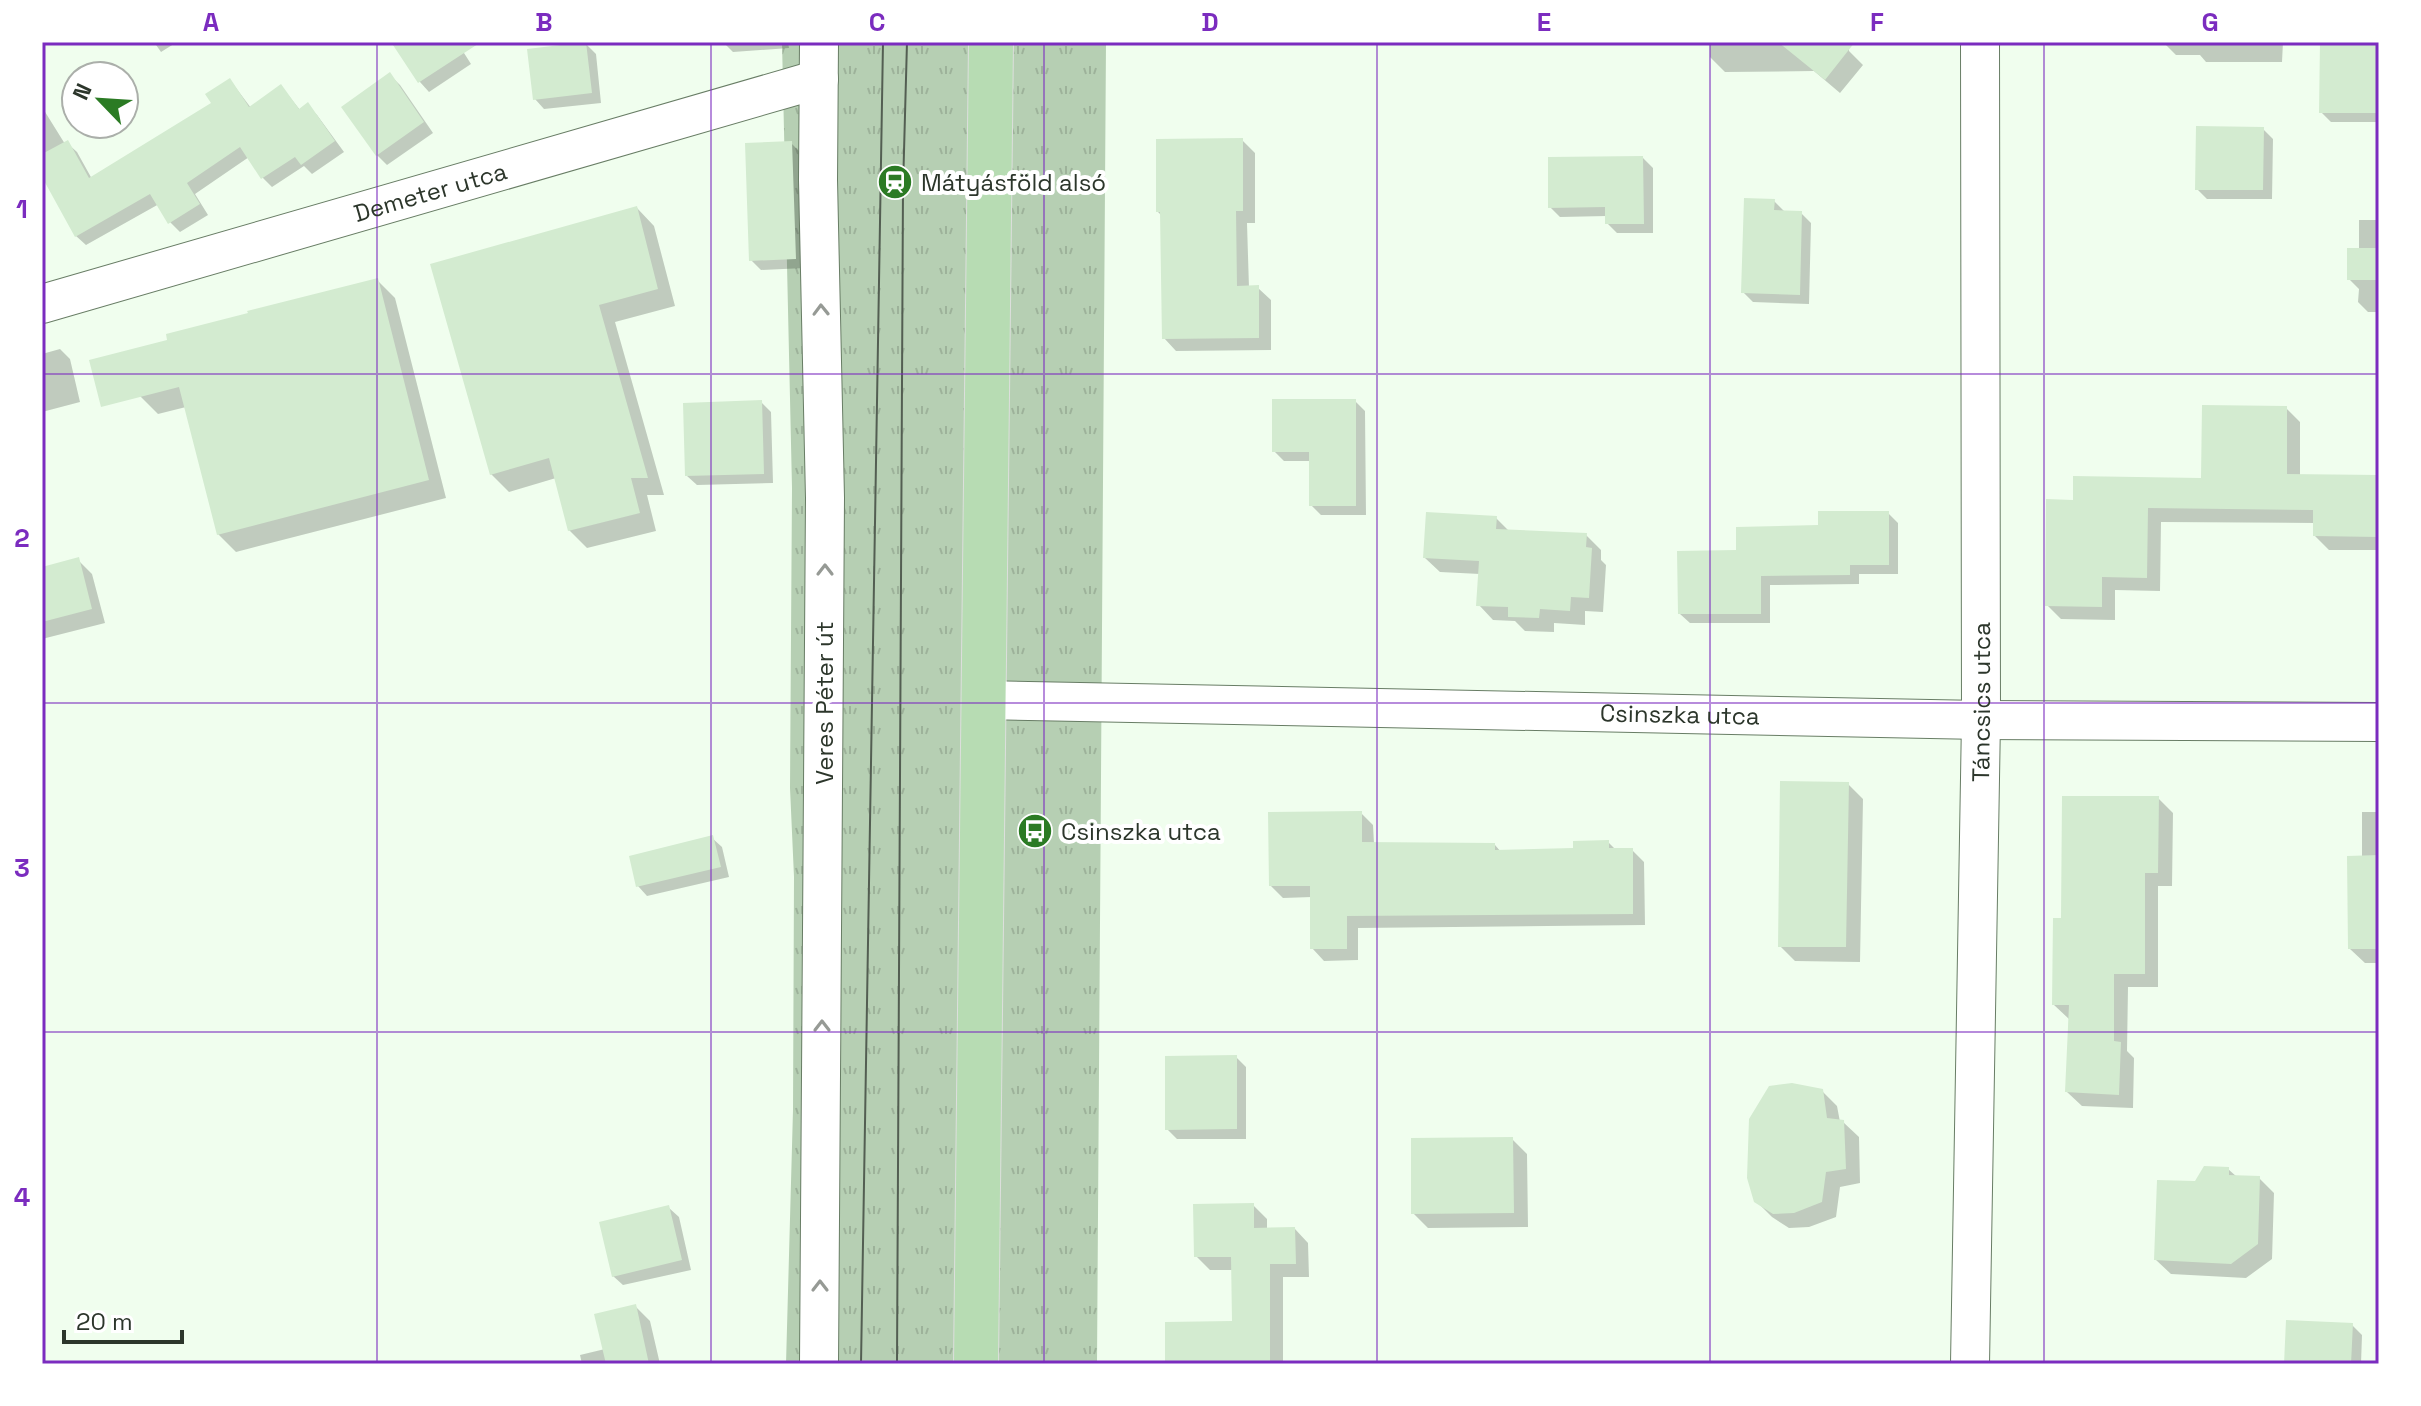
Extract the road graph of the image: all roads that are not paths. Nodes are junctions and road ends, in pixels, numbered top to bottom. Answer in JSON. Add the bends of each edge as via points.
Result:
{"nodes":[{"id":1,"x":991,"y":42,"type":"edge"},
{"id":2,"x":1980,"y":42,"type":"edge"},
{"id":3,"x":819,"y":60,"type":"edge"},
{"id":4,"x":42,"y":304,"type":"edge"},
{"id":5,"x":982,"y":700,"type":"junction"},
{"id":6,"x":1981,"y":720,"type":"junction"},
{"id":7,"x":2379,"y":722,"type":"edge"},
{"id":8,"x":819,"y":1364,"type":"edge"},
{"id":9,"x":976,"y":1364,"type":"edge"},
{"id":10,"x":1970,"y":1364,"type":"edge"}],
"edges":[{"from":1,"to":5,"type":"main road"},
{"from":2,"to":6,"type":"street","name":"Táncsics utca"},
{"from":3,"to":4,"type":"street","name":"Demeter utca"},
{"from":8,"to":3,"type":"street","name":"Veres Péter út","one_way":true,"via":[[825,498]]},
{"from":5,"to":6,"type":"street","name":"Csinszka utca"},
{"from":5,"to":9,"type":"main road"},
{"from":6,"to":7,"type":"street","name":"Csinszka utca"},
{"from":6,"to":10,"type":"street","name":"Táncsics utca"}]}
